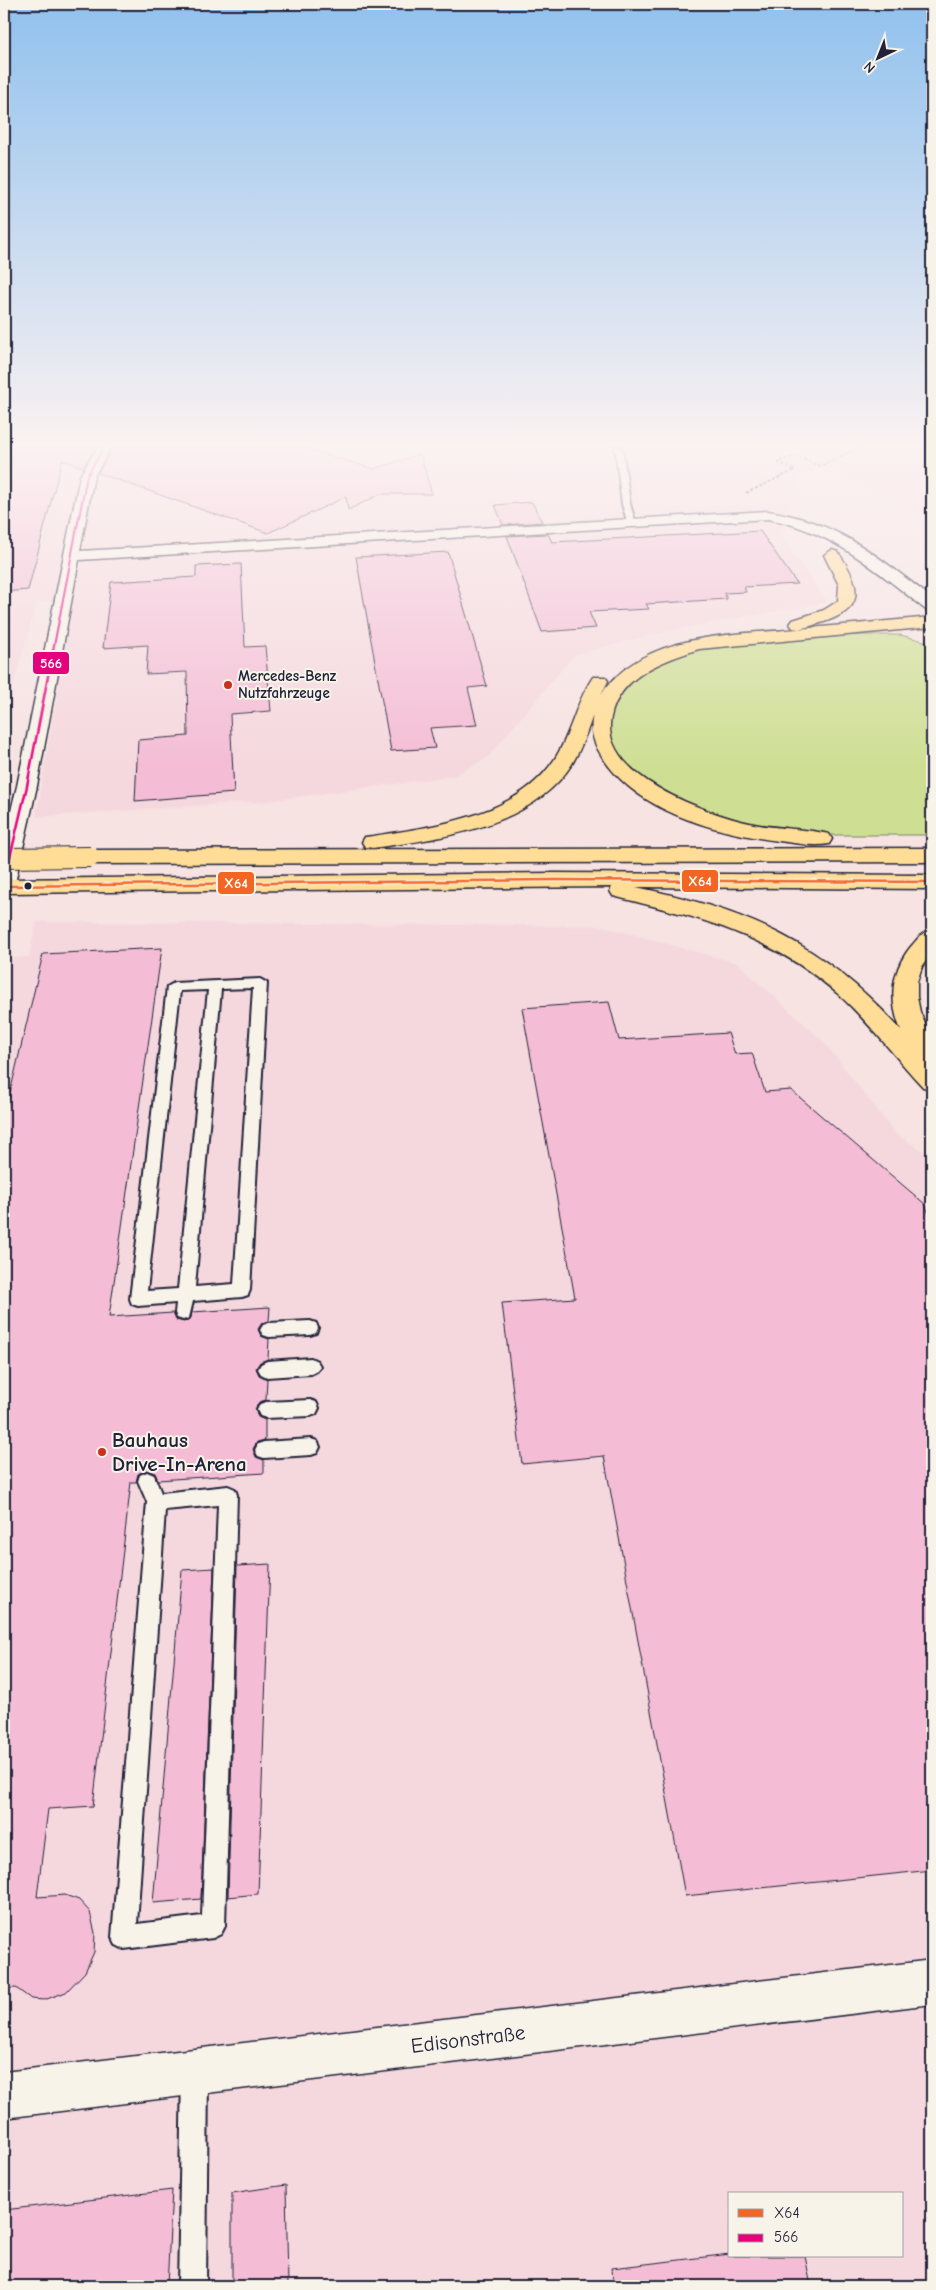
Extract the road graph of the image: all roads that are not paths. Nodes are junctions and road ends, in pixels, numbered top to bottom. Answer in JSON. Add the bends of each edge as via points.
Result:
{"nodes":[{"id":1,"x":108,"y":554,"type":"edge"},
{"id":2,"x":859,"y":554,"type":"edge"},
{"id":3,"x":832,"y":555,"type":"joint"},
{"id":4,"x":71,"y":556,"type":"joint"},
{"id":5,"x":856,"y":572,"type":"dead end"},
{"id":6,"x":906,"y":607,"type":"joint"},
{"id":7,"x":931,"y":618,"type":"edge"},
{"id":8,"x":799,"y":624,"type":"junction"},
{"id":9,"x":932,"y":845,"type":"edge"},
{"id":10,"x":932,"y":855,"type":"edge"},
{"id":11,"x":276,"y":856,"type":"junction"},
{"id":12,"x":4,"y":858,"type":"edge"},
{"id":13,"x":555,"y":880,"type":"junction"},
{"id":14,"x":932,"y":882,"type":"edge"},
{"id":15,"x":4,"y":884,"type":"edge"},
{"id":16,"x":932,"y":936,"type":"edge"},
{"id":17,"x":215,"y":985,"type":"junction"},
{"id":18,"x":932,"y":1060,"type":"edge"},
{"id":19,"x":932,"y":1080,"type":"edge"},
{"id":20,"x":186,"y":1295,"type":"junction"},
{"id":21,"x":183,"y":1313,"type":"dead end"},
{"id":22,"x":310,"y":1328,"type":"dead end"},
{"id":23,"x":269,"y":1330,"type":"dead end"},
{"id":24,"x":311,"y":1366,"type":"dead end"},
{"id":25,"x":267,"y":1369,"type":"dead end"},
{"id":26,"x":310,"y":1408,"type":"dead end"},
{"id":27,"x":266,"y":1410,"type":"dead end"},
{"id":28,"x":311,"y":1447,"type":"dead end"},
{"id":29,"x":264,"y":1450,"type":"dead end"},
{"id":30,"x":147,"y":1481,"type":"dead end"},
{"id":31,"x":156,"y":1502,"type":"junction"},
{"id":32,"x":932,"y":1982,"type":"edge"},
{"id":33,"x":195,"y":2072,"type":"junction"},
{"id":34,"x":4,"y":2096,"type":"edge"},
{"id":35,"x":192,"y":2286,"type":"edge"}],
"edges":[{"from":1,"to":4,"type":"street"},
{"from":2,"to":7,"type":"street"},
{"from":3,"to":5,"type":"street"},
{"from":3,"to":8,"type":"highway","via":[[847,581],[849,598],[838,610]]},
{"from":4,"to":15,"type":"street","via":[[27,786]]},
{"from":6,"to":7,"type":"street"},
{"from":6,"to":8,"type":"highway"},
{"from":7,"to":9,"type":"highway","via":[[725,640],[674,651],[643,664],[617,684],[602,708],[601,738],[616,763],[637,782],[683,808],[725,824],[803,838]]},
{"from":8,"to":11,"type":"highway","via":[[683,640],[627,660],[600,680],[590,695],[568,754],[551,777],[529,795],[492,815],[432,833]]},
{"from":10,"to":11,"type":"highway"},
{"from":11,"to":12,"type":"highway","bridge":true},
{"from":13,"to":14,"type":"highway"},
{"from":13,"to":15,"type":"highway","via":[[79,887]]},
{"from":13,"to":19,"type":"highway","via":[[708,911],[773,938],[847,990]]},
{"from":16,"to":18,"type":"highway","via":[[914,957],[904,986],[906,1013]]},
{"from":17,"to":20,"type":"lane"},
{"from":17,"to":20,"type":"lane","via":[[174,987],[138,1299]]},
{"from":17,"to":20,"type":"lane","via":[[260,983],[242,1290]]},
{"from":20,"to":21,"type":"lane"},
{"from":22,"to":23,"type":"lane"},
{"from":24,"to":25,"type":"lane"},
{"from":26,"to":27,"type":"lane"},
{"from":28,"to":29,"type":"lane"},
{"from":30,"to":31,"type":"lane"},
{"from":31,"to":31,"type":"lane","via":[[145,1650],[124,1937],[213,1926],[228,1495]]},
{"from":32,"to":33,"type":"street","name":"Edisonstraße"},
{"from":33,"to":34,"type":"street","name":"Edisonstraße"},
{"from":33,"to":35,"type":"lane"}]}
